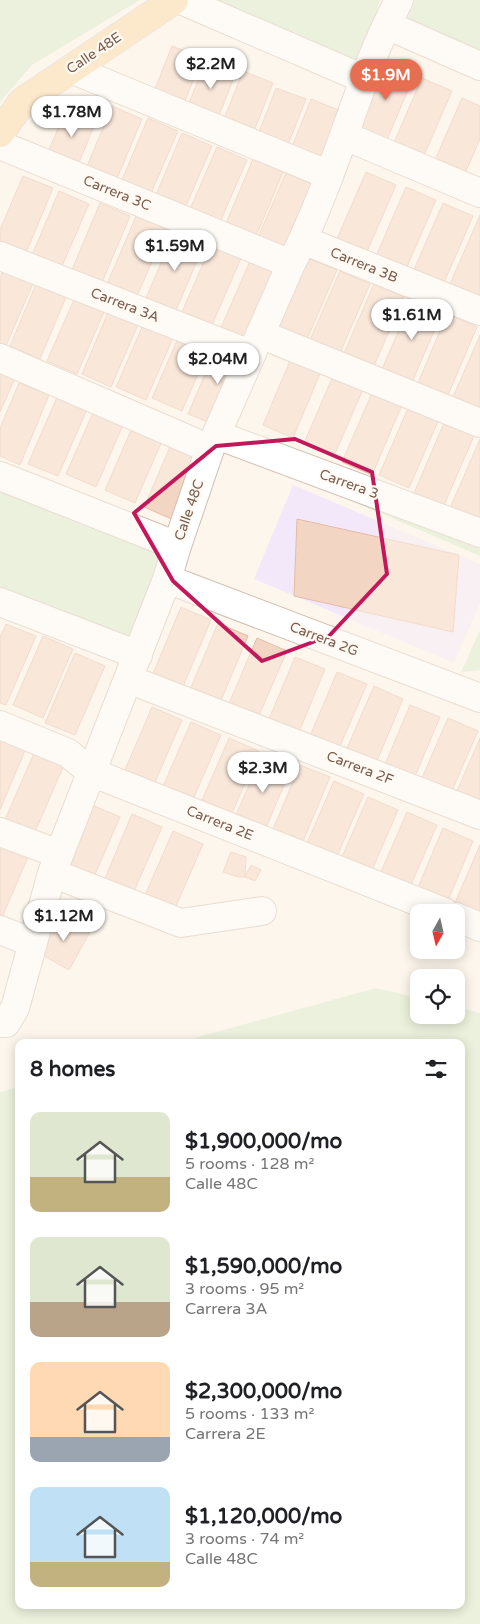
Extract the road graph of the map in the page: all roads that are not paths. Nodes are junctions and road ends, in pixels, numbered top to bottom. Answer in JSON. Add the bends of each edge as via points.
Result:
{"nodes":[{"id":1,"x":174,"y":0,"type":"edge"},
{"id":2,"x":181,"y":0,"type":"edge"},
{"id":3,"x":399,"y":0,"type":"edge"},
{"id":4,"x":387,"y":24,"type":"junction"},
{"id":5,"x":480,"y":66,"type":"edge"},
{"id":6,"x":71,"y":68,"type":"junction"},
{"id":7,"x":364,"y":79,"type":"junction"},
{"id":8,"x":0,"y":133,"type":"edge"},
{"id":9,"x":344,"y":136,"type":"junction"},
{"id":10,"x":0,"y":145,"type":"edge"},
{"id":11,"x":329,"y":175,"type":"junction"},
{"id":12,"x":480,"y":193,"type":"edge"},
{"id":13,"x":297,"y":252,"type":"junction"},
{"id":14,"x":0,"y":256,"type":"edge"},
{"id":15,"x":480,"y":311,"type":"edge"},
{"id":16,"x":255,"y":344,"type":"junction"},
{"id":17,"x":0,"y":358,"type":"edge"},
{"id":18,"x":480,"y":423,"type":"edge"},
{"id":19,"x":214,"y":442,"type":"junction"},
{"id":20,"x":0,"y":476,"type":"edge"},
{"id":21,"x":480,"y":532,"type":"edge"},
{"id":22,"x":177,"y":546,"type":"junction"},
{"id":23,"x":167,"y":579,"type":"junction"},
{"id":24,"x":0,"y":602,"type":"edge"},
{"id":25,"x":133,"y":667,"type":"junction"},
{"id":26,"x":480,"y":698,"type":"edge"},
{"id":27,"x":0,"y":725,"type":"edge"},
{"id":28,"x":91,"y":772,"type":"junction"},
{"id":29,"x":480,"y":814,"type":"edge"},
{"id":30,"x":0,"y":832,"type":"edge"},
{"id":31,"x":56,"y":863,"type":"junction"},
{"id":32,"x":424,"y":904,"type":"edge"},
{"id":33,"x":262,"y":911,"type":"dead end"},
{"id":34,"x":465,"y":921,"type":"edge"},
{"id":35,"x":480,"y":927,"type":"edge"},
{"id":36,"x":0,"y":930,"type":"edge"},
{"id":37,"x":33,"y":943,"type":"junction"},
{"id":38,"x":0,"y":1023,"type":"edge"}],
"edges":[{"from":1,"to":6,"type":"main road","name":"Calle 48E"},
{"from":2,"to":7,"type":"street"},
{"from":3,"to":4,"type":"street","name":"Calle 48C"},
{"from":4,"to":5,"type":"street"},
{"from":4,"to":7,"type":"street","name":"Calle 48C"},
{"from":6,"to":8,"type":"main road","name":"Calle 48E","via":[[22,102]]},
{"from":6,"to":11,"type":"street"},
{"from":7,"to":9,"type":"street","name":"Calle 48C"},
{"from":9,"to":11,"type":"street","name":"Calle 48C"},
{"from":9,"to":12,"type":"street"},
{"from":10,"to":13,"type":"street","name":"Carrera 3C"},
{"from":11,"to":13,"type":"street","name":"Calle 48C"},
{"from":13,"to":15,"type":"street","name":"Carrera 3B"},
{"from":13,"to":16,"type":"street","name":"Calle 48C"},
{"from":14,"to":16,"type":"street","name":"Carrera 3A"},
{"from":16,"to":18,"type":"street","name":"Carrera 3A"},
{"from":16,"to":19,"type":"street","name":"Calle 48C"},
{"from":17,"to":19,"type":"street","name":"Carrera 3"},
{"from":19,"to":21,"type":"street","name":"Carrera 3"},
{"from":19,"to":22,"type":"street","name":"Calle 48C"},
{"from":20,"to":22,"type":"street"},
{"from":22,"to":23,"type":"street","name":"Calle 48C"},
{"from":23,"to":25,"type":"street","name":"Calle 48C"},
{"from":23,"to":26,"type":"street","name":"Carrera 2G"},
{"from":24,"to":25,"type":"street","name":"Carrera 2F"},
{"from":25,"to":28,"type":"street","name":"Calle 48C"},
{"from":25,"to":29,"type":"street","name":"Carrera 2F"},
{"from":27,"to":28,"type":"street","name":"Carrera 2E","via":[[68,753]]},
{"from":28,"to":31,"type":"street","name":"Calle 48C"},
{"from":28,"to":32,"type":"street","name":"Carrera 2E"},
{"from":30,"to":31,"type":"street"},
{"from":31,"to":33,"type":"street","via":[[181,923]]},
{"from":31,"to":37,"type":"street","name":"Calle 48C"},
{"from":34,"to":35,"type":"street"},
{"from":36,"to":37,"type":"street"},
{"from":37,"to":38,"type":"street","name":"Calle 48C","via":[[15,1008],[6,1023]]}]}
